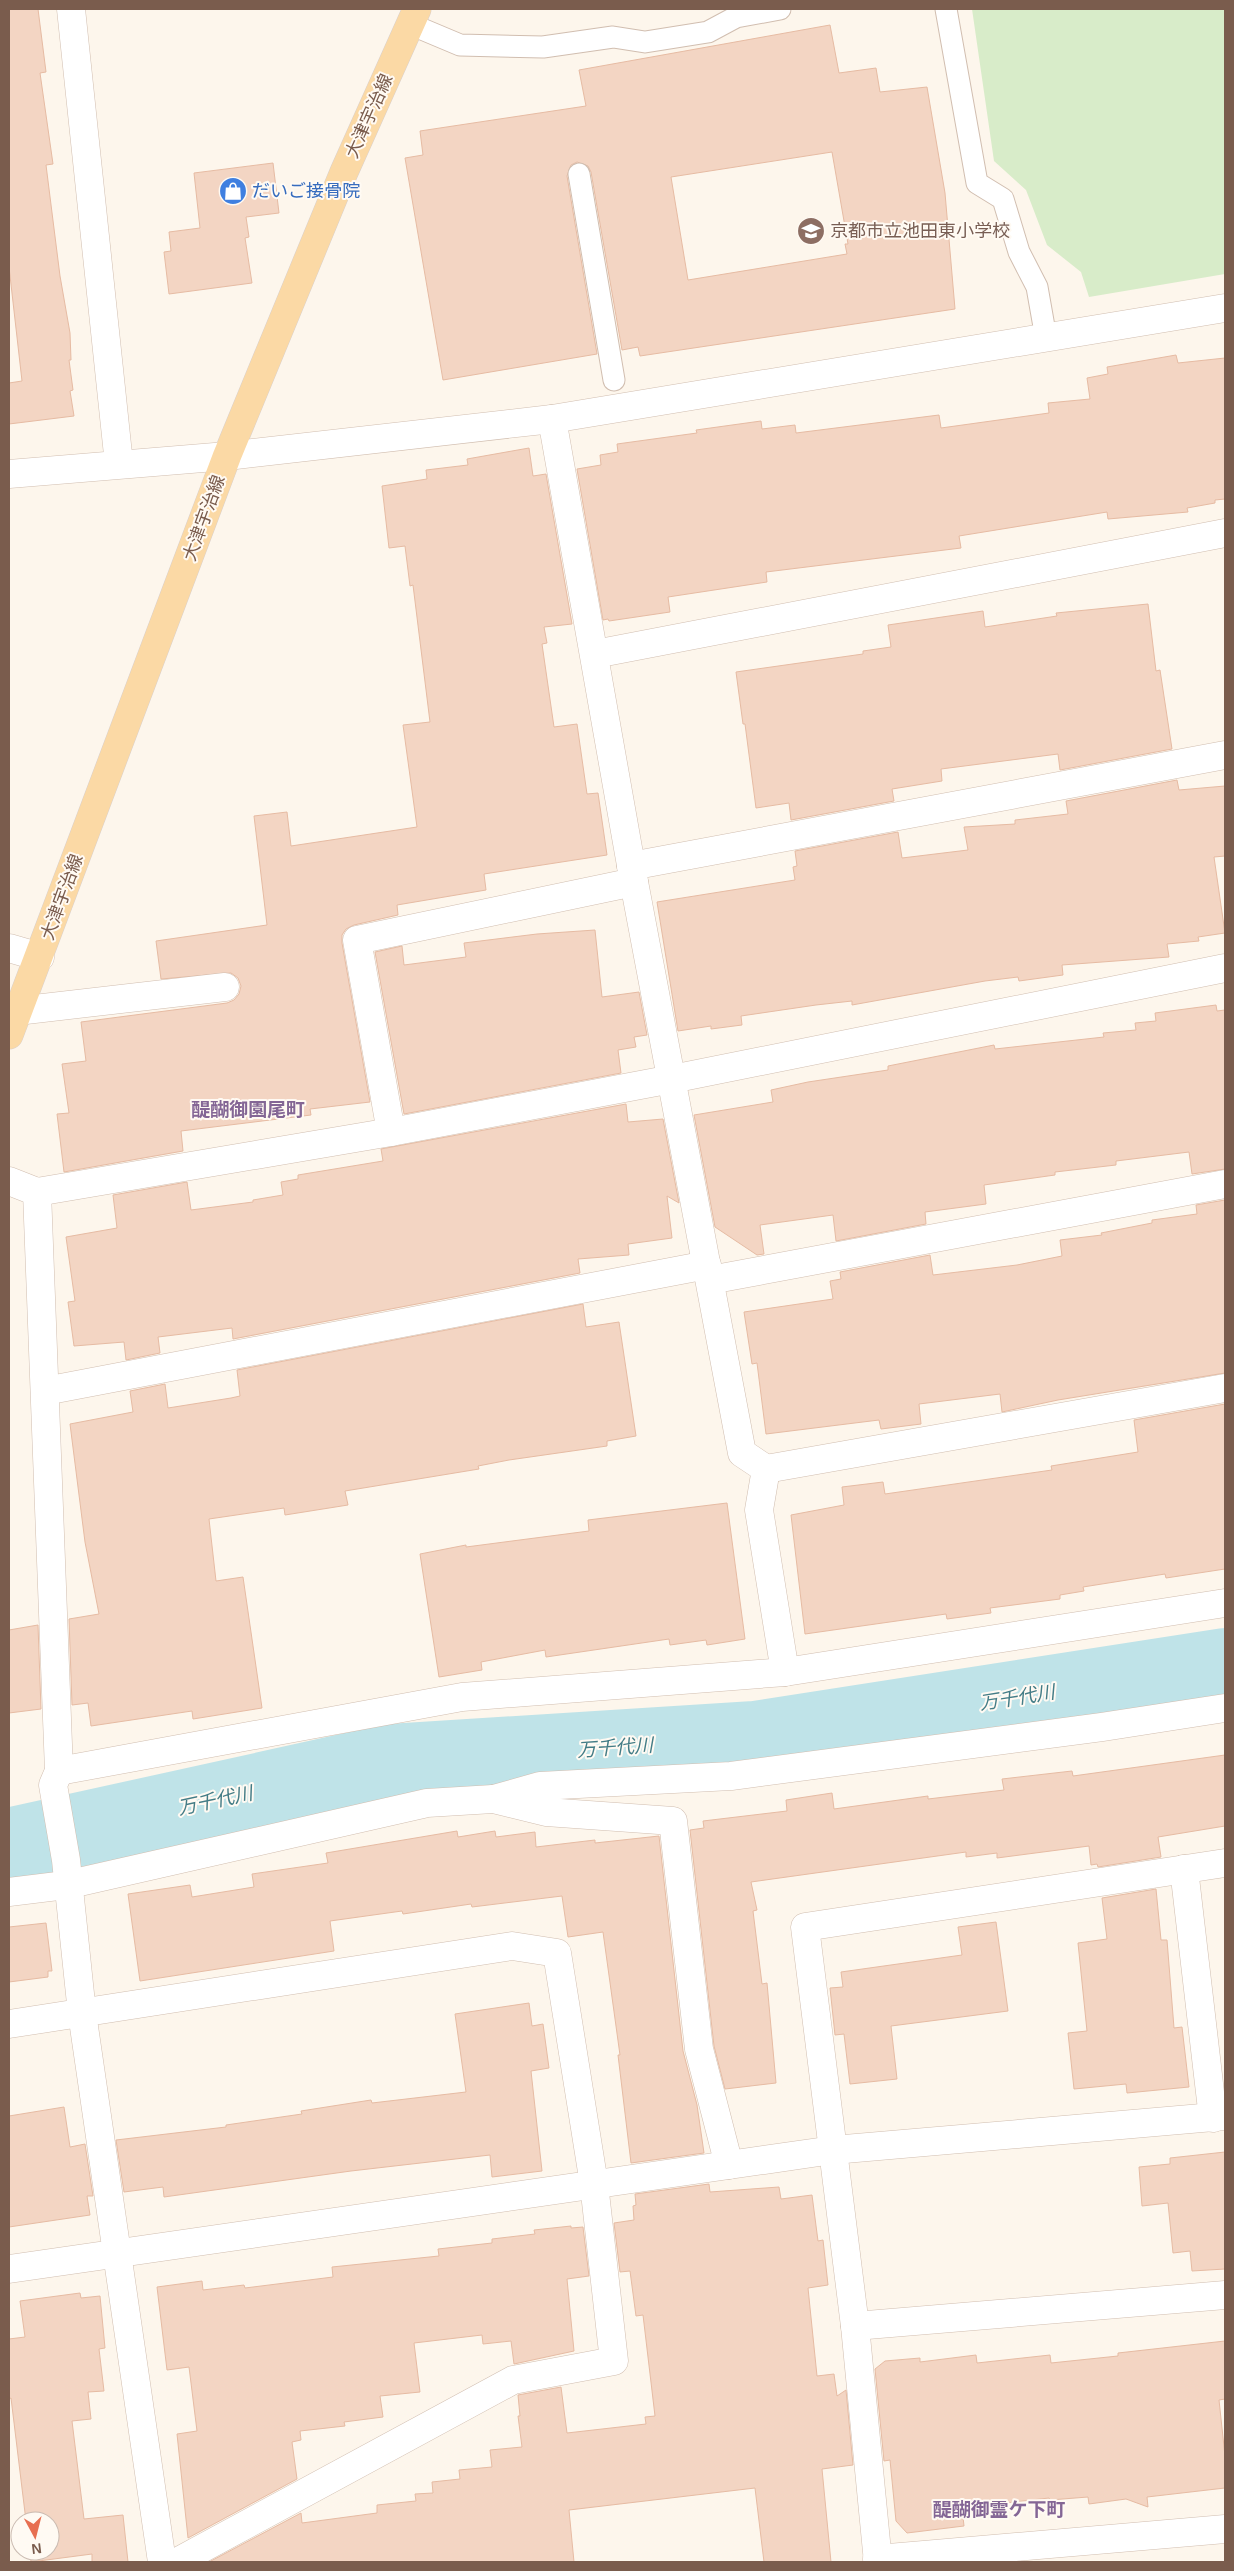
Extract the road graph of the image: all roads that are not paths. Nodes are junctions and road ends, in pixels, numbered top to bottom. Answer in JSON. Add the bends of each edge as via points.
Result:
{"nodes":[{"id":1,"x":71,"y":9,"type":"edge"},
{"id":2,"x":780,"y":9,"type":"edge"},
{"id":3,"x":946,"y":9,"type":"edge"},
{"id":4,"x":414,"y":16,"type":"edge"},
{"id":5,"x":579,"y":174,"type":"dead end"},
{"id":6,"x":1225,"y":308,"type":"edge"},
{"id":7,"x":1046,"y":338,"type":"junction"},
{"id":8,"x":614,"y":380,"type":"dead end"},
{"id":9,"x":552,"y":419,"type":"junction"},
{"id":10,"x":227,"y":456,"type":"junction"},
{"id":11,"x":119,"y":464,"type":"junction"},
{"id":12,"x":9,"y":474,"type":"edge"},
{"id":13,"x":1225,"y":533,"type":"edge"},
{"id":14,"x":594,"y":654,"type":"junction"},
{"id":15,"x":1225,"y":755,"type":"edge"},
{"id":16,"x":633,"y":874,"type":"junction"},
{"id":17,"x":9,"y":948,"type":"edge"},
{"id":18,"x":40,"y":957,"type":"junction"},
{"id":19,"x":1225,"y":968,"type":"edge"},
{"id":20,"x":225,"y":987,"type":"dead end"},
{"id":21,"x":13,"y":1023,"type":"edge"},
{"id":22,"x":672,"y":1079,"type":"junction"},
{"id":23,"x":390,"y":1132,"type":"junction"},
{"id":24,"x":9,"y":1181,"type":"edge"},
{"id":25,"x":1225,"y":1184,"type":"edge"},
{"id":26,"x":37,"y":1192,"type":"junction"},
{"id":27,"x":708,"y":1272,"type":"junction"},
{"id":28,"x":1225,"y":1388,"type":"edge"},
{"id":29,"x":45,"y":1391,"type":"junction"},
{"id":30,"x":766,"y":1469,"type":"junction"},
{"id":31,"x":1225,"y":1603,"type":"edge"},
{"id":32,"x":785,"y":1672,"type":"junction"},
{"id":33,"x":1225,"y":1708,"type":"edge"},
{"id":34,"x":56,"y":1778,"type":"junction"},
{"id":35,"x":493,"y":1799,"type":"junction"},
{"id":36,"x":1225,"y":1863,"type":"edge"},
{"id":37,"x":1184,"y":1869,"type":"junction"},
{"id":38,"x":66,"y":1872,"type":"junction"},
{"id":39,"x":9,"y":1892,"type":"edge"},
{"id":40,"x":82,"y":2013,"type":"junction"},
{"id":41,"x":9,"y":2024,"type":"edge"},
{"id":42,"x":1219,"y":2117,"type":"edge"},
{"id":43,"x":832,"y":2150,"type":"junction"},
{"id":44,"x":729,"y":2165,"type":"junction"},
{"id":45,"x":594,"y":2184,"type":"junction"},
{"id":46,"x":118,"y":2253,"type":"junction"},
{"id":47,"x":9,"y":2269,"type":"edge"},
{"id":48,"x":1225,"y":2295,"type":"edge"},
{"id":49,"x":855,"y":2326,"type":"junction"},
{"id":50,"x":1225,"y":2529,"type":"edge"},
{"id":51,"x":877,"y":2561,"type":"edge"},
{"id":52,"x":162,"y":2562,"type":"edge"},
{"id":53,"x":177,"y":2562,"type":"edge"}],
"edges":[{"from":1,"to":11,"type":"street"},
{"from":2,"to":4,"type":"lane","via":[[736,17],[708,32],[645,42],[613,37],[543,47],[460,45]]},
{"from":3,"to":7,"type":"lane","via":[[977,183],[1003,200],[1019,252],[1036,287]]},
{"from":4,"to":10,"type":"main road","name":"大津宇治線","via":[[344,172]]},
{"from":5,"to":8,"type":"lane"},
{"from":6,"to":7,"type":"street"},
{"from":7,"to":9,"type":"street"},
{"from":9,"to":10,"type":"street"},
{"from":9,"to":14,"type":"street"},
{"from":10,"to":11,"type":"street"},
{"from":10,"to":18,"type":"main road","name":"大津宇治線"},
{"from":11,"to":12,"type":"street"},
{"from":13,"to":14,"type":"street"},
{"from":14,"to":16,"type":"street"},
{"from":15,"to":16,"type":"street"},
{"from":16,"to":22,"type":"street"},
{"from":16,"to":23,"type":"street","via":[[357,940]]},
{"from":17,"to":18,"type":"street"},
{"from":18,"to":21,"type":"main road","name":"大津宇治線"},
{"from":19,"to":22,"type":"street"},
{"from":20,"to":21,"type":"street"},
{"from":22,"to":23,"type":"street"},
{"from":22,"to":27,"type":"street"},
{"from":23,"to":26,"type":"street"},
{"from":24,"to":26,"type":"street"},
{"from":25,"to":27,"type":"street"},
{"from":26,"to":29,"type":"street"},
{"from":27,"to":29,"type":"street"},
{"from":27,"to":30,"type":"street","via":[[742,1453]]},
{"from":28,"to":30,"type":"street"},
{"from":29,"to":34,"type":"street"},
{"from":30,"to":32,"type":"street","via":[[759,1510]]},
{"from":31,"to":32,"type":"street"},
{"from":32,"to":34,"type":"street","via":[[462,1697]]},
{"from":33,"to":35,"type":"street","via":[[731,1776],[540,1786]]},
{"from":34,"to":38,"type":"street"},
{"from":35,"to":38,"type":"street","via":[[427,1803]]},
{"from":35,"to":44,"type":"street","via":[[546,1812],[674,1821],[699,2048]]},
{"from":36,"to":37,"type":"street"},
{"from":37,"to":42,"type":"street"},
{"from":37,"to":43,"type":"street","via":[[805,1927]]},
{"from":38,"to":39,"type":"street"},
{"from":38,"to":40,"type":"street"},
{"from":40,"to":41,"type":"street"},
{"from":40,"to":45,"type":"street","via":[[512,1946],[557,1953]]},
{"from":40,"to":46,"type":"street"},
{"from":42,"to":43,"type":"street"},
{"from":43,"to":44,"type":"street"},
{"from":43,"to":49,"type":"street"},
{"from":44,"to":45,"type":"street"},
{"from":45,"to":46,"type":"street"},
{"from":45,"to":53,"type":"street","via":[[614,2361],[513,2380]]},
{"from":46,"to":47,"type":"street"},
{"from":46,"to":52,"type":"street"},
{"from":48,"to":49,"type":"street"},
{"from":49,"to":51,"type":"street"},
{"from":50,"to":51,"type":"street"}]}
